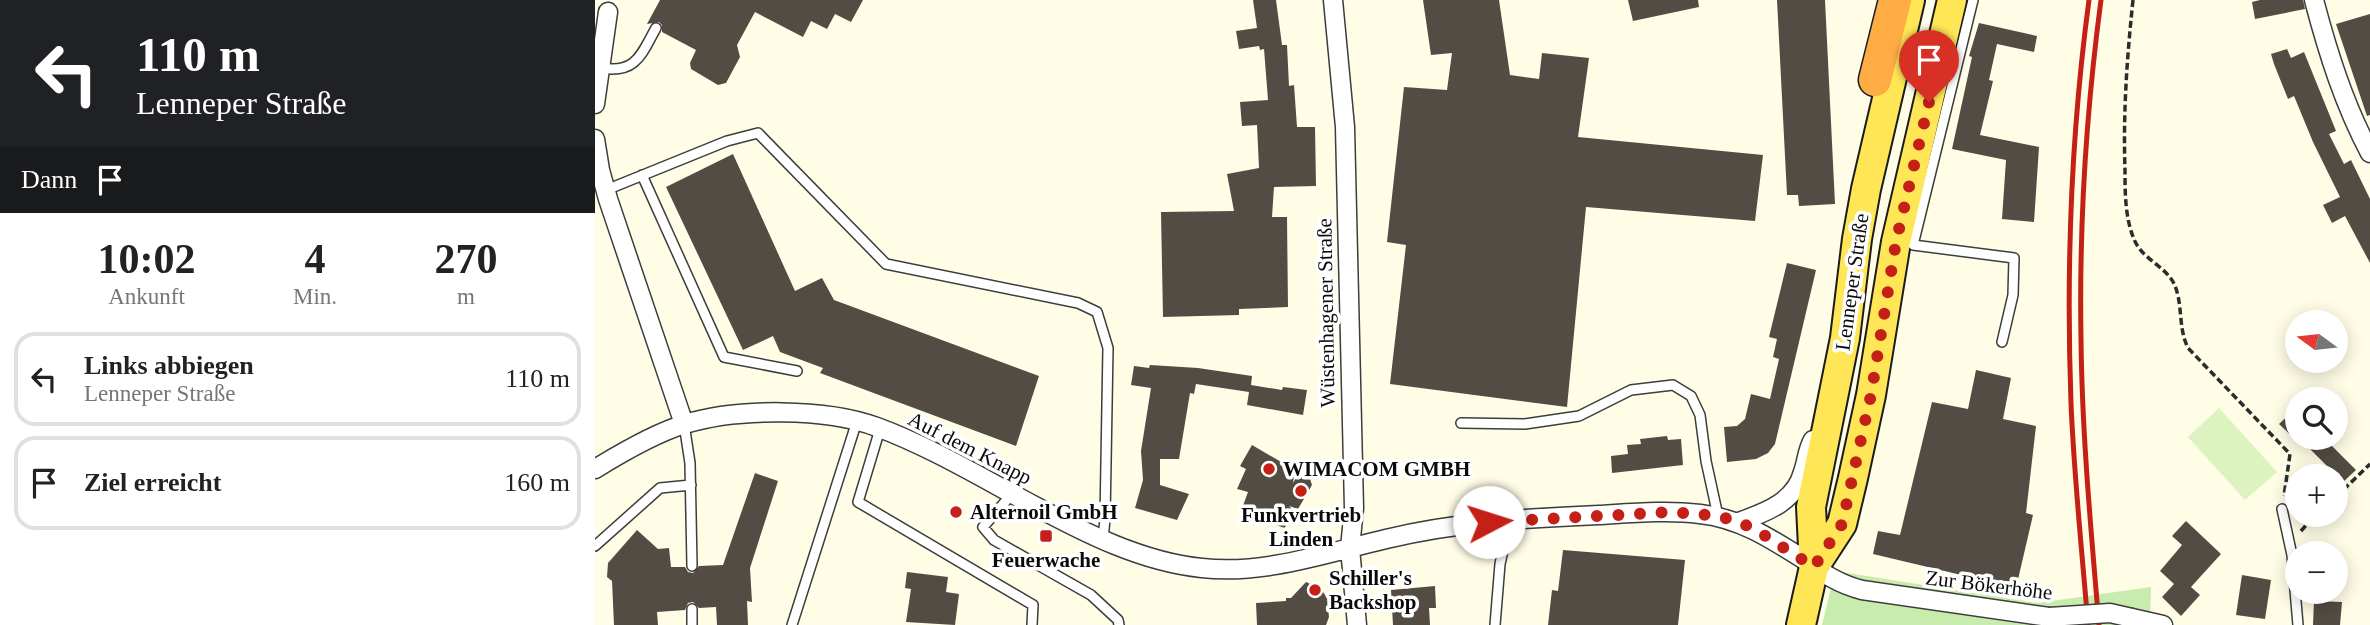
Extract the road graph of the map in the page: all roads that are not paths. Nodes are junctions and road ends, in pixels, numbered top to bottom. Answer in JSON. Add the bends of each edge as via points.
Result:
{"nodes":[{"id":1,"x":1333,"y":0,"type":"edge"},
{"id":2,"x":1895,"y":0,"type":"edge"},
{"id":3,"x":1910,"y":0,"type":"edge"},
{"id":4,"x":1952,"y":0,"type":"edge"},
{"id":5,"x":1973,"y":0,"type":"edge"},
{"id":6,"x":2314,"y":0,"type":"edge"},
{"id":7,"x":608,"y":12,"type":"dead end"},
{"id":8,"x":656,"y":28,"type":"dead end"},
{"id":9,"x":595,"y":35,"type":"edge"},
{"id":10,"x":601,"y":66,"type":"junction"},
{"id":11,"x":1875,"y":80,"type":"joint"},
{"id":12,"x":595,"y":104,"type":"edge"},
{"id":13,"x":1884,"y":111,"type":"junction"},
{"id":14,"x":595,"y":139,"type":"edge"},
{"id":15,"x":2370,"y":153,"type":"edge"},
{"id":16,"x":642,"y":175,"type":"junction"},
{"id":17,"x":606,"y":190,"type":"junction"},
{"id":18,"x":2002,"y":342,"type":"dead end"},
{"id":19,"x":797,"y":371,"type":"dead end"},
{"id":20,"x":1832,"y":407,"type":"junction"},
{"id":21,"x":857,"y":422,"type":"junction"},
{"id":22,"x":684,"y":424,"type":"junction"},
{"id":23,"x":1461,"y":424,"type":"dead end"},
{"id":24,"x":880,"y":429,"type":"junction"},
{"id":25,"x":595,"y":469,"type":"edge"},
{"id":26,"x":691,"y":485,"type":"junction"},
{"id":27,"x":1012,"y":494,"type":"junction"},
{"id":28,"x":2282,"y":509,"type":"road end"},
{"id":29,"x":1718,"y":516,"type":"junction"},
{"id":30,"x":1510,"y":519,"type":"junction"},
{"id":31,"x":1739,"y":522,"type":"junction"},
{"id":32,"x":1103,"y":540,"type":"junction"},
{"id":33,"x":595,"y":546,"type":"edge"},
{"id":34,"x":1350,"y":548,"type":"junction"},
{"id":35,"x":692,"y":566,"type":"dead end"},
{"id":36,"x":1814,"y":567,"type":"junction"},
{"id":37,"x":692,"y":609,"type":"dead end"},
{"id":38,"x":2158,"y":624,"type":"edge"},
{"id":39,"x":692,"y":625,"type":"edge"},
{"id":40,"x":792,"y":625,"type":"edge"},
{"id":41,"x":1032,"y":625,"type":"edge"},
{"id":42,"x":1119,"y":625,"type":"edge"},
{"id":43,"x":1357,"y":625,"type":"edge"},
{"id":44,"x":1495,"y":625,"type":"edge"},
{"id":45,"x":1801,"y":625,"type":"edge"},
{"id":46,"x":2298,"y":625,"type":"edge"}],
"edges":[{"from":1,"to":34,"type":"street","name":"Wüstenhagener Straße","via":[[1345,127],[1354,508]]},
{"from":2,"to":11,"type":"highway"},
{"from":3,"to":13,"type":"main road","name":"Lenneper Straße"},
{"from":4,"to":36,"type":"main road","name":"Lenneper Straße","via":[[1898,232],[1871,395],[1842,524]]},
{"from":5,"to":18,"type":"lane","via":[[1913,245],[2014,258],[2013,295]]},
{"from":6,"to":15,"type":"street","via":[[2328,54]]},
{"from":7,"to":10,"type":"street"},
{"from":8,"to":10,"type":"lane","via":[[629,67],[615,71]]},
{"from":9,"to":10,"type":"lane"},
{"from":10,"to":12,"type":"street"},
{"from":11,"to":13,"type":"main road"},
{"from":13,"to":20,"type":"main road","name":"Lenneper Straße","via":[[1865,189]]},
{"from":14,"to":17,"type":"street"},
{"from":16,"to":17,"type":"lane"},
{"from":16,"to":19,"type":"lane","via":[[724,357]]},
{"from":16,"to":32,"type":"lane","via":[[758,133],[886,264],[1078,303],[1097,312],[1108,348]]},
{"from":17,"to":22,"type":"street"},
{"from":20,"to":31,"type":"street","via":[[1810,445],[1793,493]]},
{"from":20,"to":36,"type":"main road","name":"Lenneper Straße","via":[[1811,507]]},
{"from":21,"to":22,"type":"street","name":"Auf dem Knapp","via":[[770,413],[726,415]]},
{"from":21,"to":24,"type":"street","name":"Auf dem Knapp"},
{"from":21,"to":40,"type":"lane"},
{"from":22,"to":25,"type":"street","name":"Auf dem Knapp"},
{"from":22,"to":26,"type":"lane"},
{"from":23,"to":29,"type":"lane","via":[[1525,424],[1579,416],[1631,390],[1673,385],[1691,396],[1700,415]]},
{"from":24,"to":27,"type":"street","name":"Auf dem Knapp"},
{"from":24,"to":41,"type":"lane","via":[[858,502],[1033,605]]},
{"from":26,"to":33,"type":"lane","via":[[660,488]]},
{"from":26,"to":35,"type":"lane"},
{"from":27,"to":32,"type":"street","name":"Auf dem Knapp"},
{"from":27,"to":42,"type":"lane","via":[[983,527],[994,540],[1091,595]]},
{"from":28,"to":46,"type":"lane","via":[[2292,555]]},
{"from":29,"to":30,"type":"street","name":"Zur Bökerhöhe","via":[[1671,512]]},
{"from":29,"to":31,"type":"street","name":"Zur Bökerhöhe"},
{"from":30,"to":34,"type":"street","name":"Auf dem Knapp"},
{"from":30,"to":44,"type":"lane","via":[[1500,564]]},
{"from":31,"to":36,"type":"street","name":"Zur Bökerhöhe"},
{"from":32,"to":34,"type":"street","name":"Auf dem Knapp","via":[[1176,564],[1225,570],[1257,568]]},
{"from":34,"to":43,"type":"street","name":"Wüstenhagener Straße"},
{"from":36,"to":38,"type":"street","name":"Zur Bökerhöhe","bridge":true,"via":[[1842,585],[1861,590],[2049,617],[2109,613]]},
{"from":36,"to":45,"type":"main road","name":"Lenneper Straße"},
{"from":37,"to":39,"type":"lane"}]}
